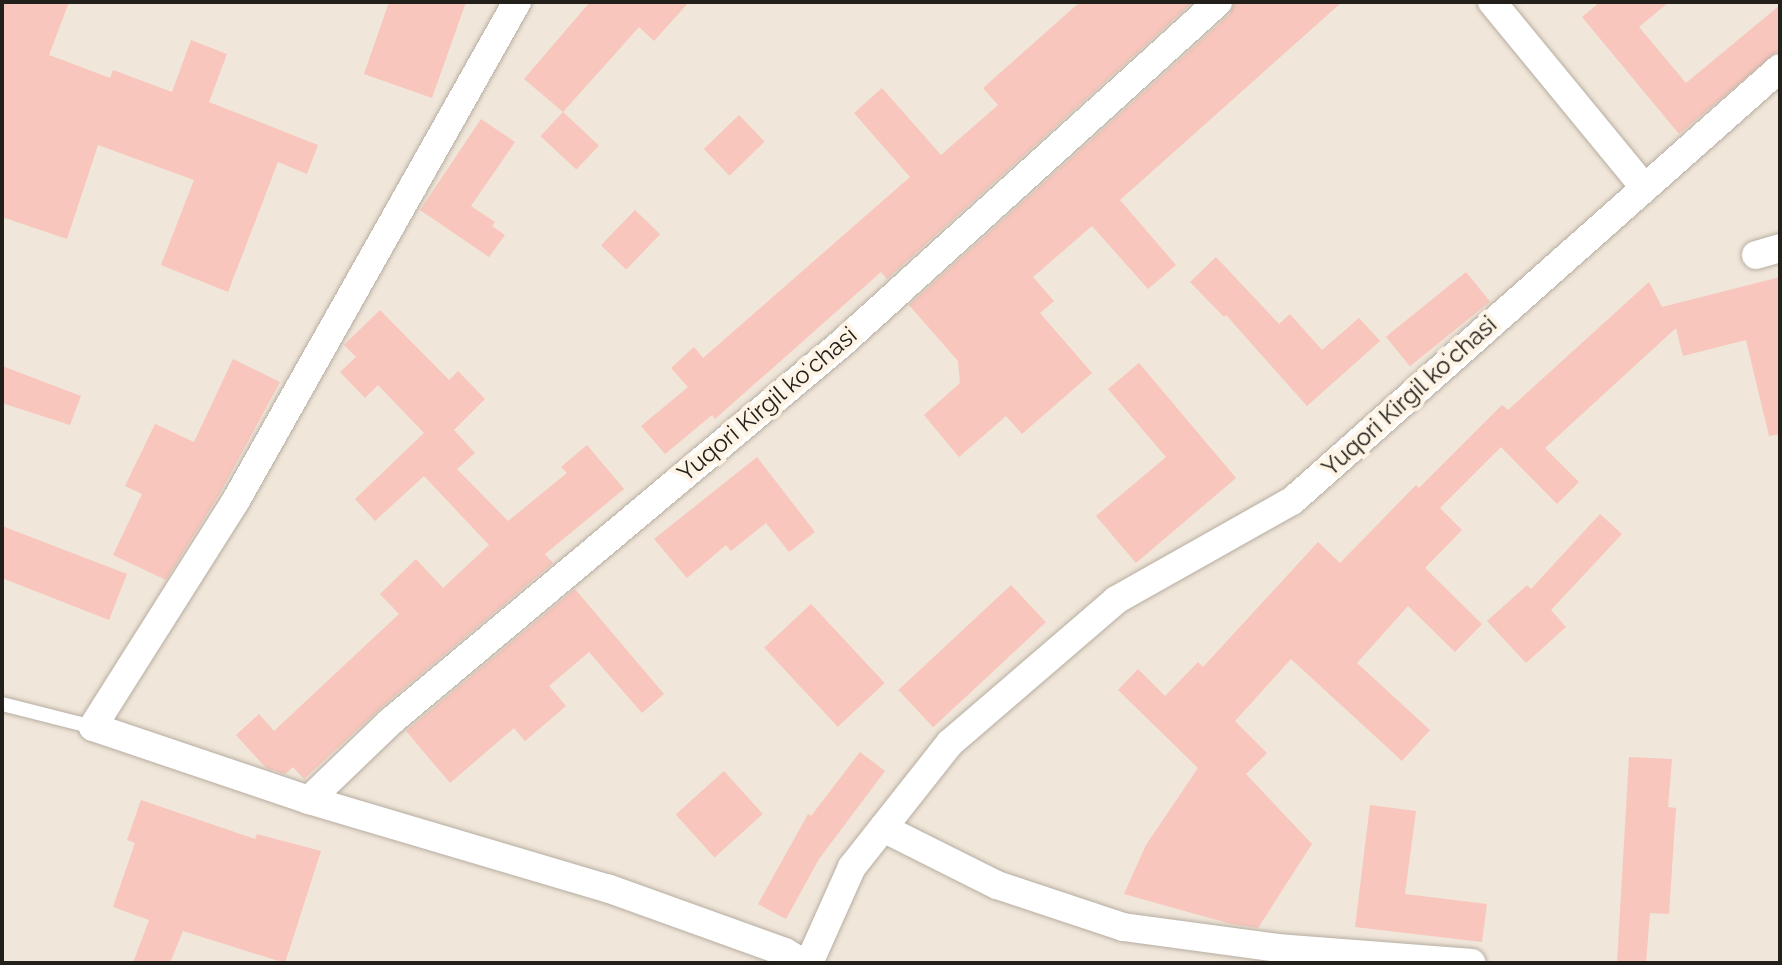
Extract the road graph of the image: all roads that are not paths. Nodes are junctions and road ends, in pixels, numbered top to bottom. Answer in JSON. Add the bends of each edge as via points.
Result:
{"nodes":[{"id":1,"x":517,"y":2,"type":"edge"},
{"id":2,"x":1218,"y":2,"type":"edge"},
{"id":3,"x":1492,"y":2,"type":"edge"},
{"id":4,"x":1780,"y":68,"type":"edge"},
{"id":5,"x":1643,"y":186,"type":"junction"},
{"id":6,"x":2,"y":704,"type":"edge"},
{"id":7,"x":93,"y":727,"type":"junction"},
{"id":8,"x":309,"y":800,"type":"junction"},
{"id":9,"x":883,"y":828,"type":"junction"},
{"id":10,"x":803,"y":963,"type":"edge"},
{"id":11,"x":809,"y":963,"type":"edge"},
{"id":12,"x":1471,"y":963,"type":"edge"}],
"edges":[{"from":1,"to":7,"type":"street","via":[[243,489]]},
{"from":2,"to":8,"type":"street","name":"Yuqori Kirgil koʻchasi","via":[[841,344],[402,711]]},
{"from":3,"to":5,"type":"street"},
{"from":4,"to":5,"type":"street","name":"Yuqori Kirgil koʻchasi"},
{"from":5,"to":9,"type":"street","name":"Yuqori Kirgil koʻchasi","via":[[1292,501],[1116,600],[950,743]]},
{"from":6,"to":7,"type":"lane"},
{"from":7,"to":8,"type":"street"},
{"from":8,"to":10,"type":"street","via":[[607,888]]},
{"from":9,"to":11,"type":"street","name":"Yuqori Kirgil koʻchasi","via":[[852,867]]},
{"from":9,"to":12,"type":"street","via":[[997,885],[1123,927],[1278,948]]}]}
